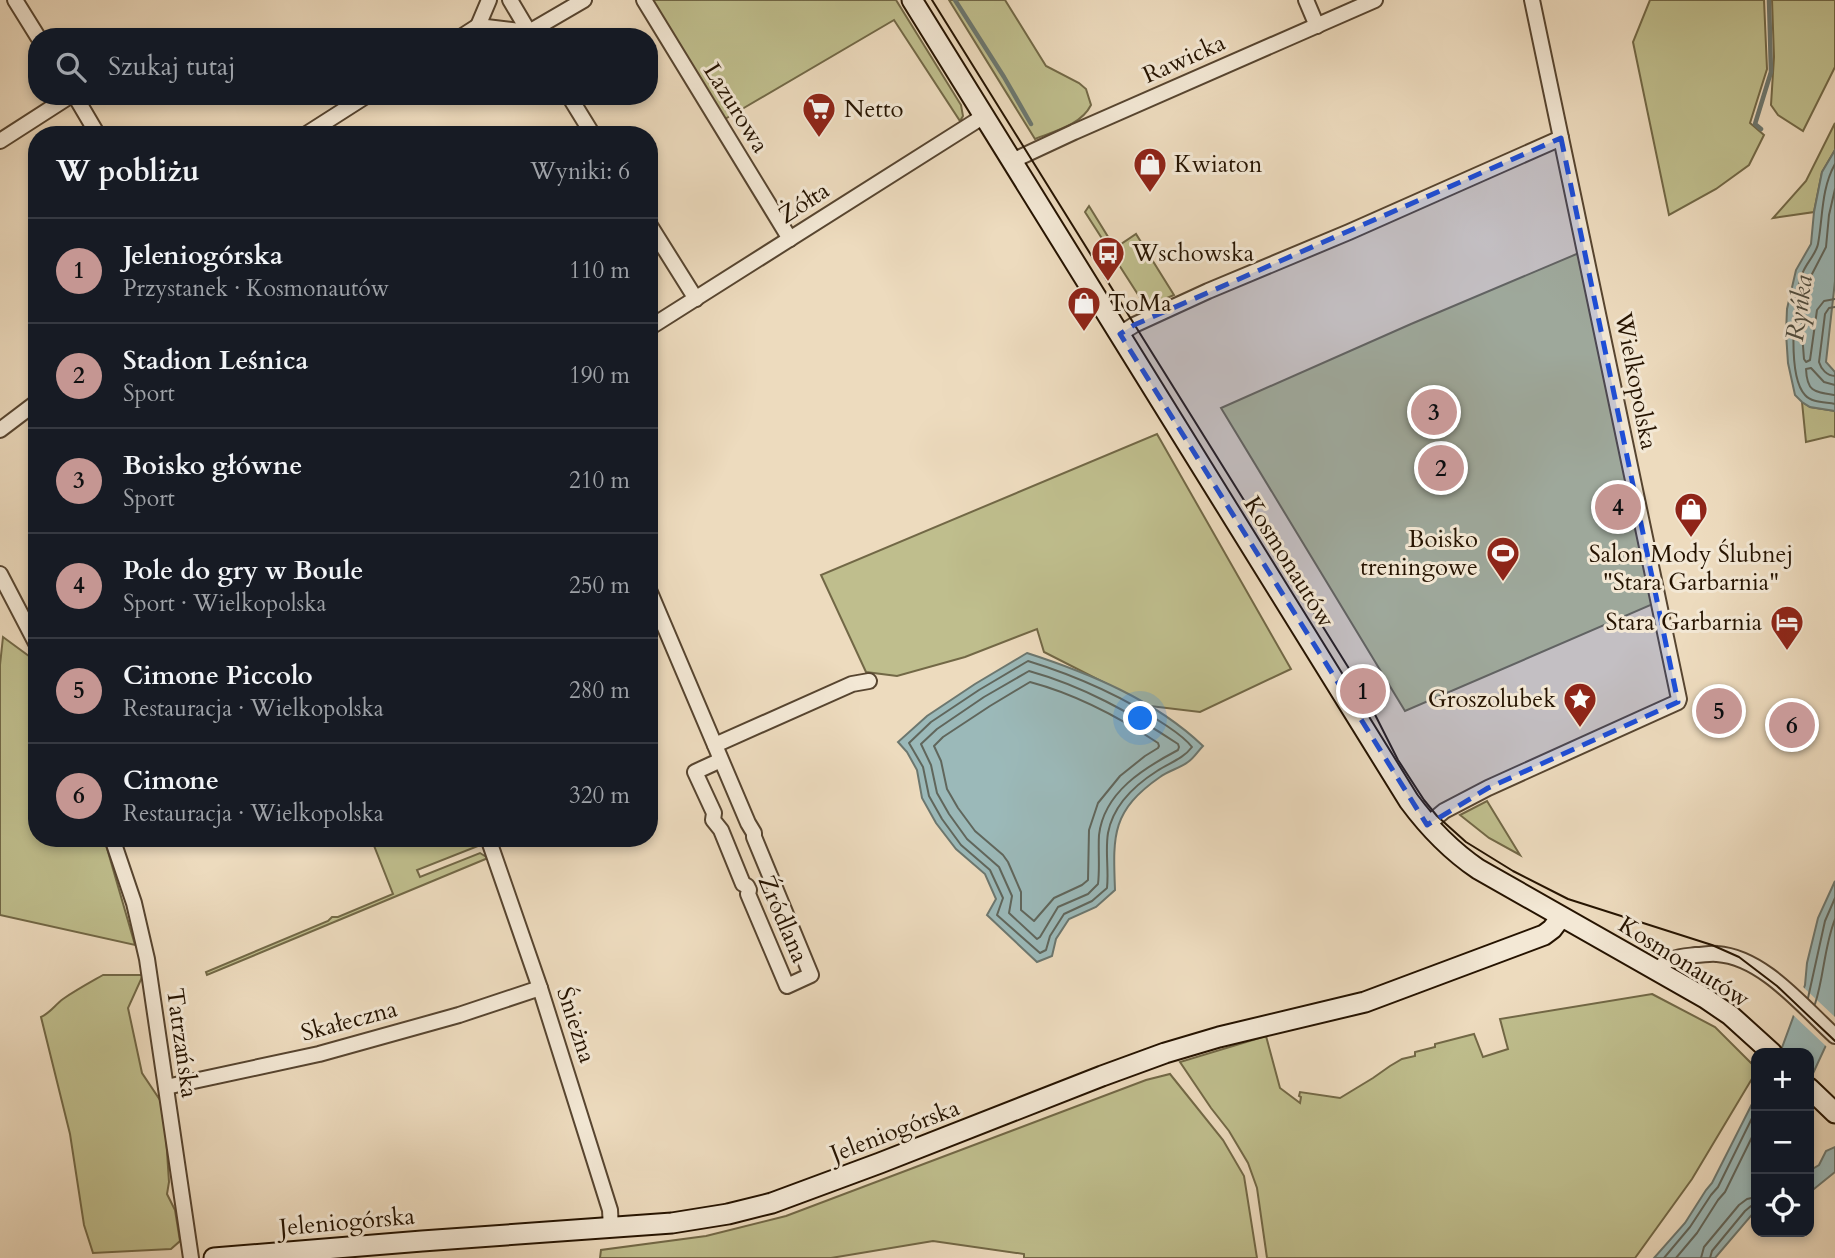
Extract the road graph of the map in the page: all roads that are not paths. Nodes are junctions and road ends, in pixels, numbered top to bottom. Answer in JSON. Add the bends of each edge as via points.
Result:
{"nodes":[{"id":1,"x":15,"y":0,"type":"edge"},
{"id":2,"x":489,"y":0,"type":"edge"},
{"id":3,"x":510,"y":0,"type":"edge"},
{"id":4,"x":584,"y":0,"type":"edge"},
{"id":5,"x":644,"y":0,"type":"edge"},
{"id":6,"x":912,"y":0,"type":"edge"},
{"id":7,"x":1306,"y":0,"type":"edge"},
{"id":8,"x":1375,"y":0,"type":"edge"},
{"id":9,"x":1532,"y":0,"type":"edge"},
{"id":10,"x":478,"y":26,"type":"junction"},
{"id":11,"x":1317,"y":26,"type":"junction"},
{"id":12,"x":32,"y":28,"type":"edge"},
{"id":13,"x":475,"y":28,"type":"edge"},
{"id":14,"x":491,"y":28,"type":"edge"},
{"id":15,"x":527,"y":28,"type":"edge"},
{"id":16,"x":540,"y":28,"type":"edge"},
{"id":17,"x":58,"y":105,"type":"edge"},
{"id":18,"x":78,"y":105,"type":"edge"},
{"id":19,"x":352,"y":105,"type":"edge"},
{"id":20,"x":575,"y":105,"type":"edge"},
{"id":21,"x":984,"y":116,"type":"junction"},
{"id":22,"x":92,"y":126,"type":"edge"},
{"id":23,"x":319,"y":126,"type":"edge"},
{"id":24,"x":587,"y":126,"type":"edge"},
{"id":25,"x":1561,"y":138,"type":"junction"},
{"id":26,"x":0,"y":141,"type":"edge"},
{"id":27,"x":1012,"y":161,"type":"junction"},
{"id":28,"x":658,"y":238,"type":"edge"},
{"id":29,"x":790,"y":239,"type":"junction"},
{"id":30,"x":696,"y":299,"type":"junction"},
{"id":31,"x":658,"y":322,"type":"edge"},
{"id":32,"x":1120,"y":334,"type":"junction"},
{"id":33,"x":28,"y":409,"type":"edge"},
{"id":34,"x":0,"y":430,"type":"edge"},
{"id":35,"x":0,"y":574,"type":"edge"},
{"id":36,"x":658,"y":611,"type":"edge"},
{"id":37,"x":28,"y":628,"type":"edge"},
{"id":38,"x":869,"y":681,"type":"dead end"},
{"id":39,"x":715,"y":745,"type":"junction"},
{"id":40,"x":721,"y":760,"type":"junction"},
{"id":41,"x":1427,"y":825,"type":"junction"},
{"id":42,"x":115,"y":847,"type":"edge"},
{"id":43,"x":491,"y":847,"type":"edge"},
{"id":44,"x":1561,"y":917,"type":"junction"},
{"id":45,"x":1657,"y":971,"type":"junction"},
{"id":46,"x":540,"y":988,"type":"junction"},
{"id":47,"x":1835,"y":1037,"type":"edge"},
{"id":48,"x":1766,"y":1048,"type":"edge"},
{"id":49,"x":166,"y":1087,"type":"junction"},
{"id":50,"x":1814,"y":1093,"type":"edge"},
{"id":51,"x":1834,"y":1111,"type":"edge"},
{"id":52,"x":611,"y":1228,"type":"junction"},
{"id":53,"x":191,"y":1258,"type":"edge"},
{"id":54,"x":214,"y":1258,"type":"edge"}],
"edges":[{"from":1,"to":12,"type":"street"},
{"from":2,"to":10,"type":"street"},
{"from":3,"to":15,"type":"street"},
{"from":4,"to":16,"type":"street"},
{"from":5,"to":29,"type":"street","name":"Lazurowa"},
{"from":6,"to":21,"type":"main road","name":"Kosmonautów"},
{"from":7,"to":11,"type":"street"},
{"from":8,"to":11,"type":"street","name":"Rawicka"},
{"from":9,"to":25,"type":"street","name":"Wielkopolska"},
{"from":10,"to":13,"type":"street"},
{"from":10,"to":14,"type":"street"},
{"from":11,"to":27,"type":"street","name":"Rawicka"},
{"from":17,"to":26,"type":"street"},
{"from":18,"to":22,"type":"street"},
{"from":19,"to":23,"type":"street"},
{"from":20,"to":24,"type":"street"},
{"from":21,"to":27,"type":"main road","name":"Kosmonautów"},
{"from":21,"to":29,"type":"street","name":"Żółta"},
{"from":25,"to":32,"type":"street"},
{"from":25,"to":41,"type":"street","name":"Wielkopolska","via":[[1679,699],[1488,788]]},
{"from":27,"to":32,"type":"main road","name":"Kosmonautów"},
{"from":28,"to":30,"type":"street"},
{"from":29,"to":30,"type":"street","name":"Żółta"},
{"from":30,"to":31,"type":"street","name":"Żółta"},
{"from":32,"to":41,"type":"main road","name":"Kosmonautów"},
{"from":33,"to":34,"type":"street"},
{"from":35,"to":37,"type":"street"},
{"from":36,"to":39,"type":"street","name":"Źródlana"},
{"from":38,"to":39,"type":"street","via":[[852,684]]},
{"from":39,"to":40,"type":"street","name":"Źródlana"},
{"from":40,"to":40,"type":"street","name":"Źródlana","via":[[811,975],[787,986],[695,772]]},
{"from":41,"to":44,"type":"main road","name":"Kosmonautów","via":[[1478,869]]},
{"from":42,"to":49,"type":"street","name":"Tatrzańska","via":[[147,959]]},
{"from":43,"to":46,"type":"street","name":"Śnieżna"},
{"from":44,"to":45,"type":"main road","name":"Kosmonautów"},
{"from":44,"to":52,"type":"main road","name":"Jeleniogórska","via":[[1544,935],[1412,985],[1365,1002],[1165,1053],[772,1203],[672,1223]]},
{"from":45,"to":47,"type":"street","via":[[1662,963],[1678,957],[1717,954],[1739,958],[1768,974]]},
{"from":45,"to":48,"type":"main road","name":"Kosmonautów","via":[[1730,1015]]},
{"from":46,"to":49,"type":"street","name":"Skałeczna","via":[[319,1054]]},
{"from":46,"to":52,"type":"street","name":"Śnieżna","via":[[610,1210]]},
{"from":49,"to":53,"type":"street","name":"Tatrzańska"},
{"from":50,"to":51,"type":"main road"},
{"from":52,"to":54,"type":"main road","name":"Jeleniogórska"}]}
